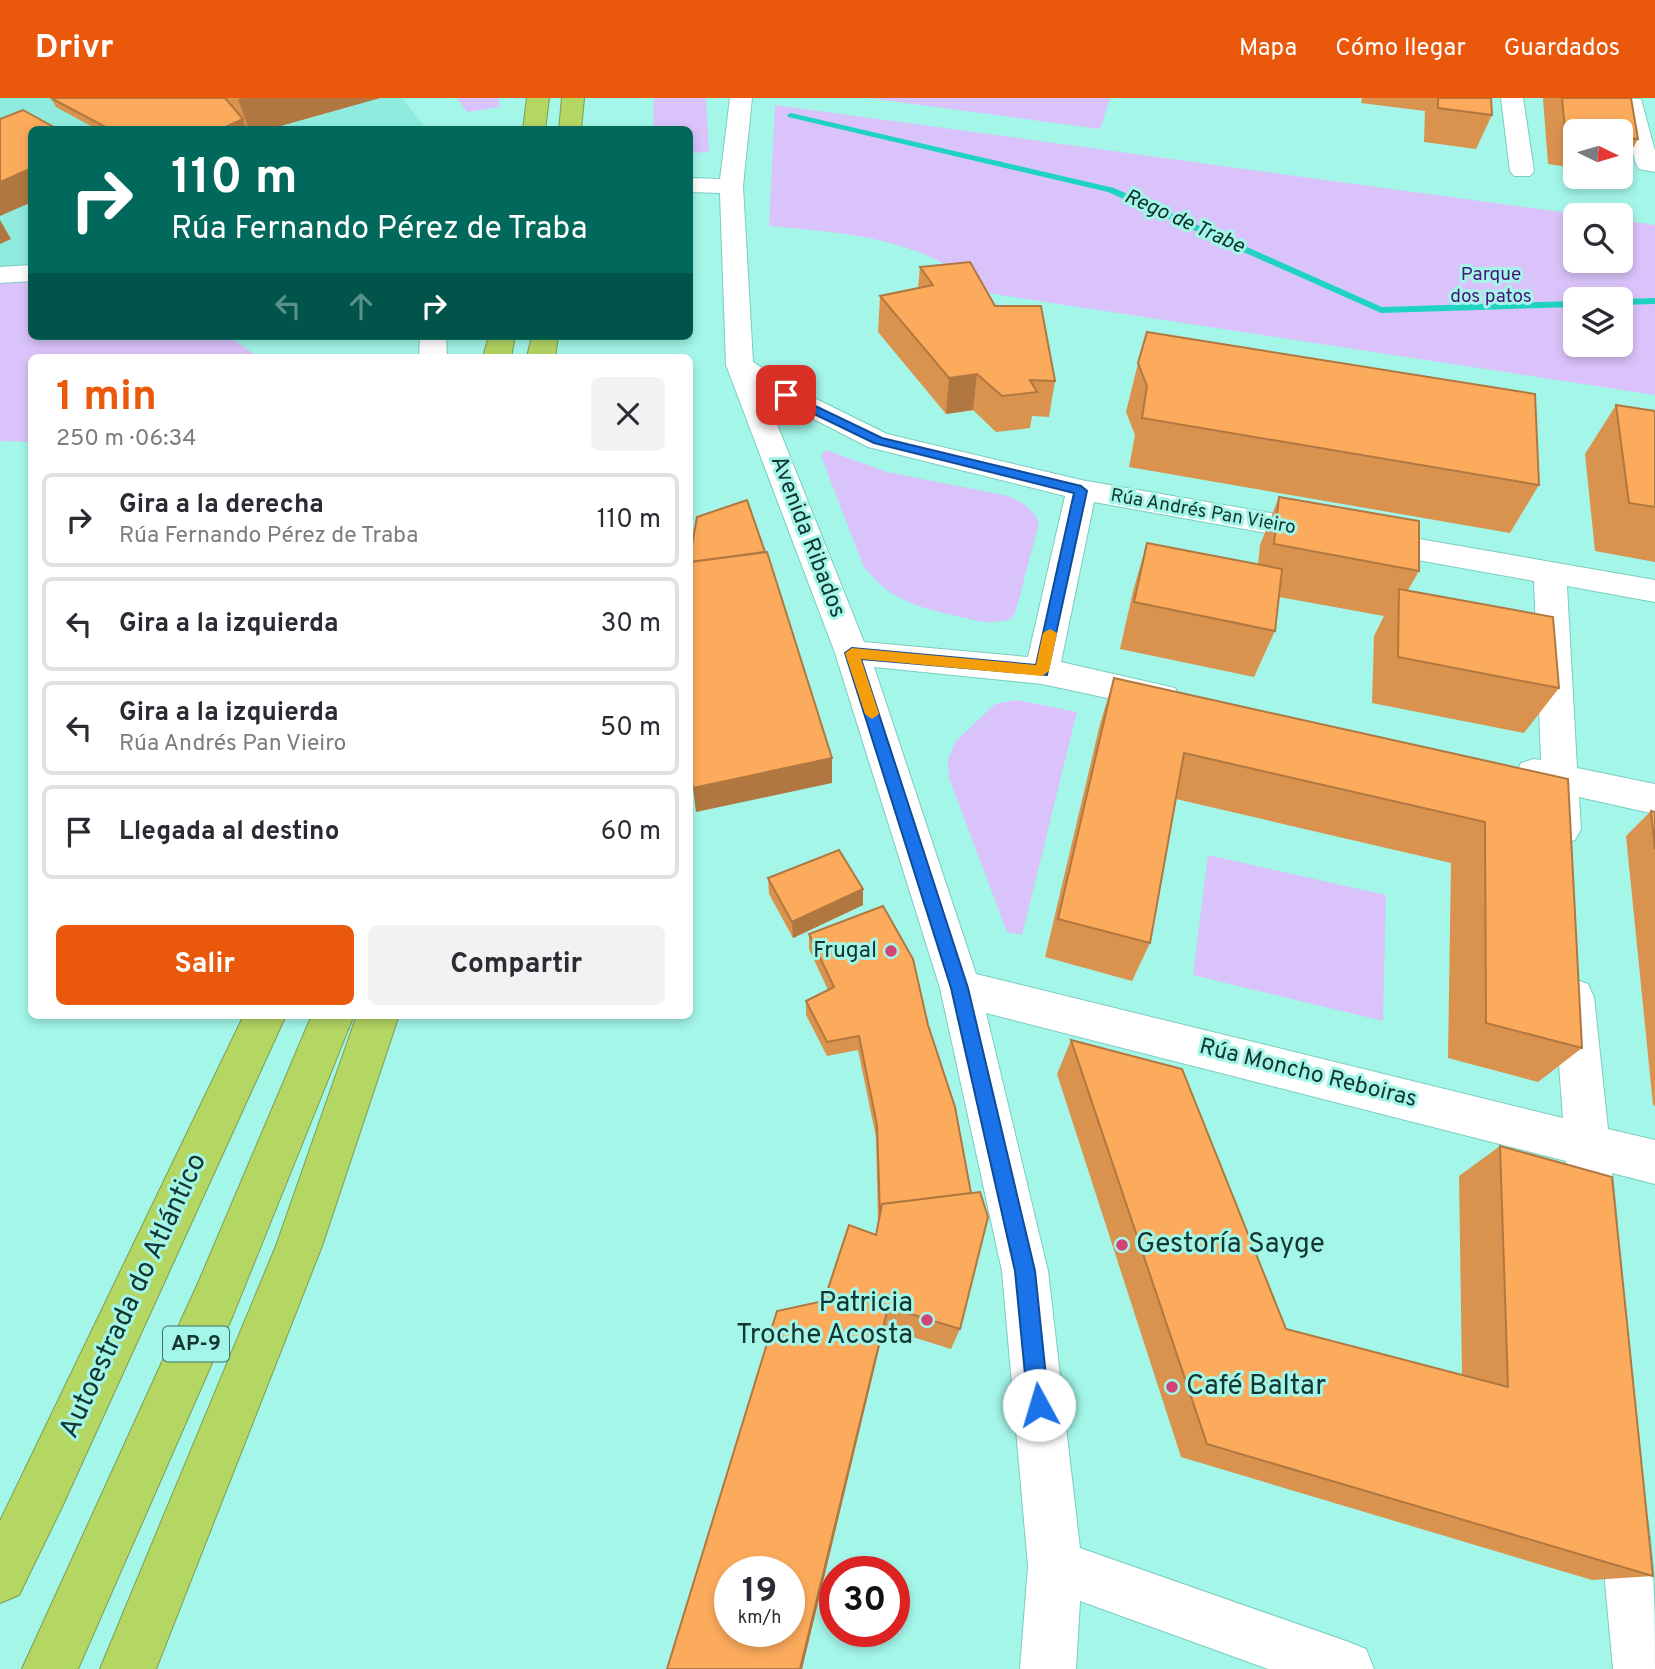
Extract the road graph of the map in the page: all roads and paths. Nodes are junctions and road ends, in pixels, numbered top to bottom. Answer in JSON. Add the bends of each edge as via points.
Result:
{"nodes":[{"id":1,"x":538,"y":98,"type":"edge"},
{"id":2,"x":573,"y":98,"type":"edge"},
{"id":3,"x":741,"y":98,"type":"edge"},
{"id":4,"x":1512,"y":98,"type":"edge"},
{"id":5,"x":1624,"y":98,"type":"edge"},
{"id":6,"x":534,"y":126,"type":"edge"},
{"id":7,"x":570,"y":126,"type":"edge"},
{"id":8,"x":1655,"y":165,"type":"edge"},
{"id":9,"x":1522,"y":171,"type":"dead end"},
{"id":10,"x":693,"y":185,"type":"edge"},
{"id":11,"x":732,"y":186,"type":"junction"},
{"id":12,"x":28,"y":273,"type":"edge"},
{"id":13,"x":0,"y":275,"type":"edge"},
{"id":14,"x":740,"y":365,"type":"junction"},
{"id":15,"x":878,"y":441,"type":"junction"},
{"id":16,"x":771,"y":444,"type":"junction"},
{"id":17,"x":1081,"y":491,"type":"junction"},
{"id":18,"x":1550,"y":573,"type":"junction"},
{"id":19,"x":1655,"y":591,"type":"edge"},
{"id":20,"x":852,"y":653,"type":"junction"},
{"id":21,"x":1042,"y":671,"type":"junction"},
{"id":22,"x":1192,"y":703,"type":"edge"},
{"id":23,"x":1504,"y":767,"type":"edge"},
{"id":24,"x":1558,"y":779,"type":"junction"},
{"id":25,"x":1655,"y":799,"type":"edge"},
{"id":26,"x":1564,"y":861,"type":"edge"},
{"id":27,"x":1571,"y":956,"type":"edge"},
{"id":28,"x":960,"y":988,"type":"junction"},
{"id":29,"x":263,"y":1019,"type":"edge"},
{"id":30,"x":331,"y":1019,"type":"edge"},
{"id":31,"x":377,"y":1019,"type":"edge"},
{"id":32,"x":1585,"y":1146,"type":"junction"},
{"id":33,"x":1655,"y":1161,"type":"edge"},
{"id":34,"x":1598,"y":1262,"type":"edge"},
{"id":35,"x":1621,"y":1479,"type":"edge"},
{"id":36,"x":43,"y":1491,"type":"junction"},
{"id":37,"x":0,"y":1547,"type":"edge"},
{"id":38,"x":1055,"y":1566,"type":"junction"},
{"id":39,"x":0,"y":1576,"type":"edge"},
{"id":40,"x":50,"y":1669,"type":"edge"},
{"id":41,"x":128,"y":1669,"type":"edge"},
{"id":42,"x":1048,"y":1669,"type":"edge"},
{"id":43,"x":1346,"y":1669,"type":"edge"},
{"id":44,"x":1641,"y":1669,"type":"edge"}],
"edges":[{"from":1,"to":6,"type":"highway"},
{"from":2,"to":7,"type":"highway"},
{"from":3,"to":11,"type":"street","name":"Avenida Ribados"},
{"from":4,"to":9,"type":"street"},
{"from":5,"to":8,"type":"street","via":[[1630,99],[1647,164]]},
{"from":10,"to":11,"type":"street"},
{"from":11,"to":14,"type":"street","name":"Avenida Ribados"},
{"from":12,"to":13,"type":"street"},
{"from":14,"to":15,"type":"street","name":"Rúa Andrés Pan Vieiro","via":[[786,395]]},
{"from":14,"to":16,"type":"street","name":"Avenida Ribados"},
{"from":15,"to":16,"type":"street","name":"Rúa Andrés Pan Vieiro","via":[[797,432]]},
{"from":15,"to":17,"type":"street","name":"Rúa Andrés Pan Vieiro"},
{"from":16,"to":20,"type":"street","name":"Avenida Ribados"},
{"from":17,"to":18,"type":"street","name":"Rúa Andrés Pan Vieiro"},
{"from":17,"to":21,"type":"street"},
{"from":18,"to":19,"type":"street","name":"Rúa Andrés Pan Vieiro"},
{"from":18,"to":24,"type":"street"},
{"from":20,"to":21,"type":"street"},
{"from":20,"to":28,"type":"street","name":"Avenida Ribados"},
{"from":21,"to":22,"type":"street"},
{"from":23,"to":24,"type":"street"},
{"from":24,"to":25,"type":"street"},
{"from":24,"to":26,"type":"street"},
{"from":27,"to":32,"type":"street"},
{"from":28,"to":32,"type":"street","name":"Rúa Moncho Reboiras"},
{"from":28,"to":38,"type":"street","name":"Avenida Ribados","via":[[1025,1271]]},
{"from":29,"to":36,"type":"highway","name":"Autoestrada do Atlántico"},
{"from":30,"to":40,"type":"highway","number":"AP-9","via":[[216,1298]]},
{"from":31,"to":41,"type":"highway","via":[[299,1246]]},
{"from":32,"to":33,"type":"street","name":"Rúa Moncho Reboiras"},
{"from":32,"to":34,"type":"street"},
{"from":35,"to":44,"type":"street"},
{"from":36,"to":37,"type":"highway"},
{"from":36,"to":39,"type":"highway","name":"Autoestrada do Atlántico"},
{"from":38,"to":42,"type":"street","name":"Avenida Ribados"},
{"from":38,"to":43,"type":"street"}]}
